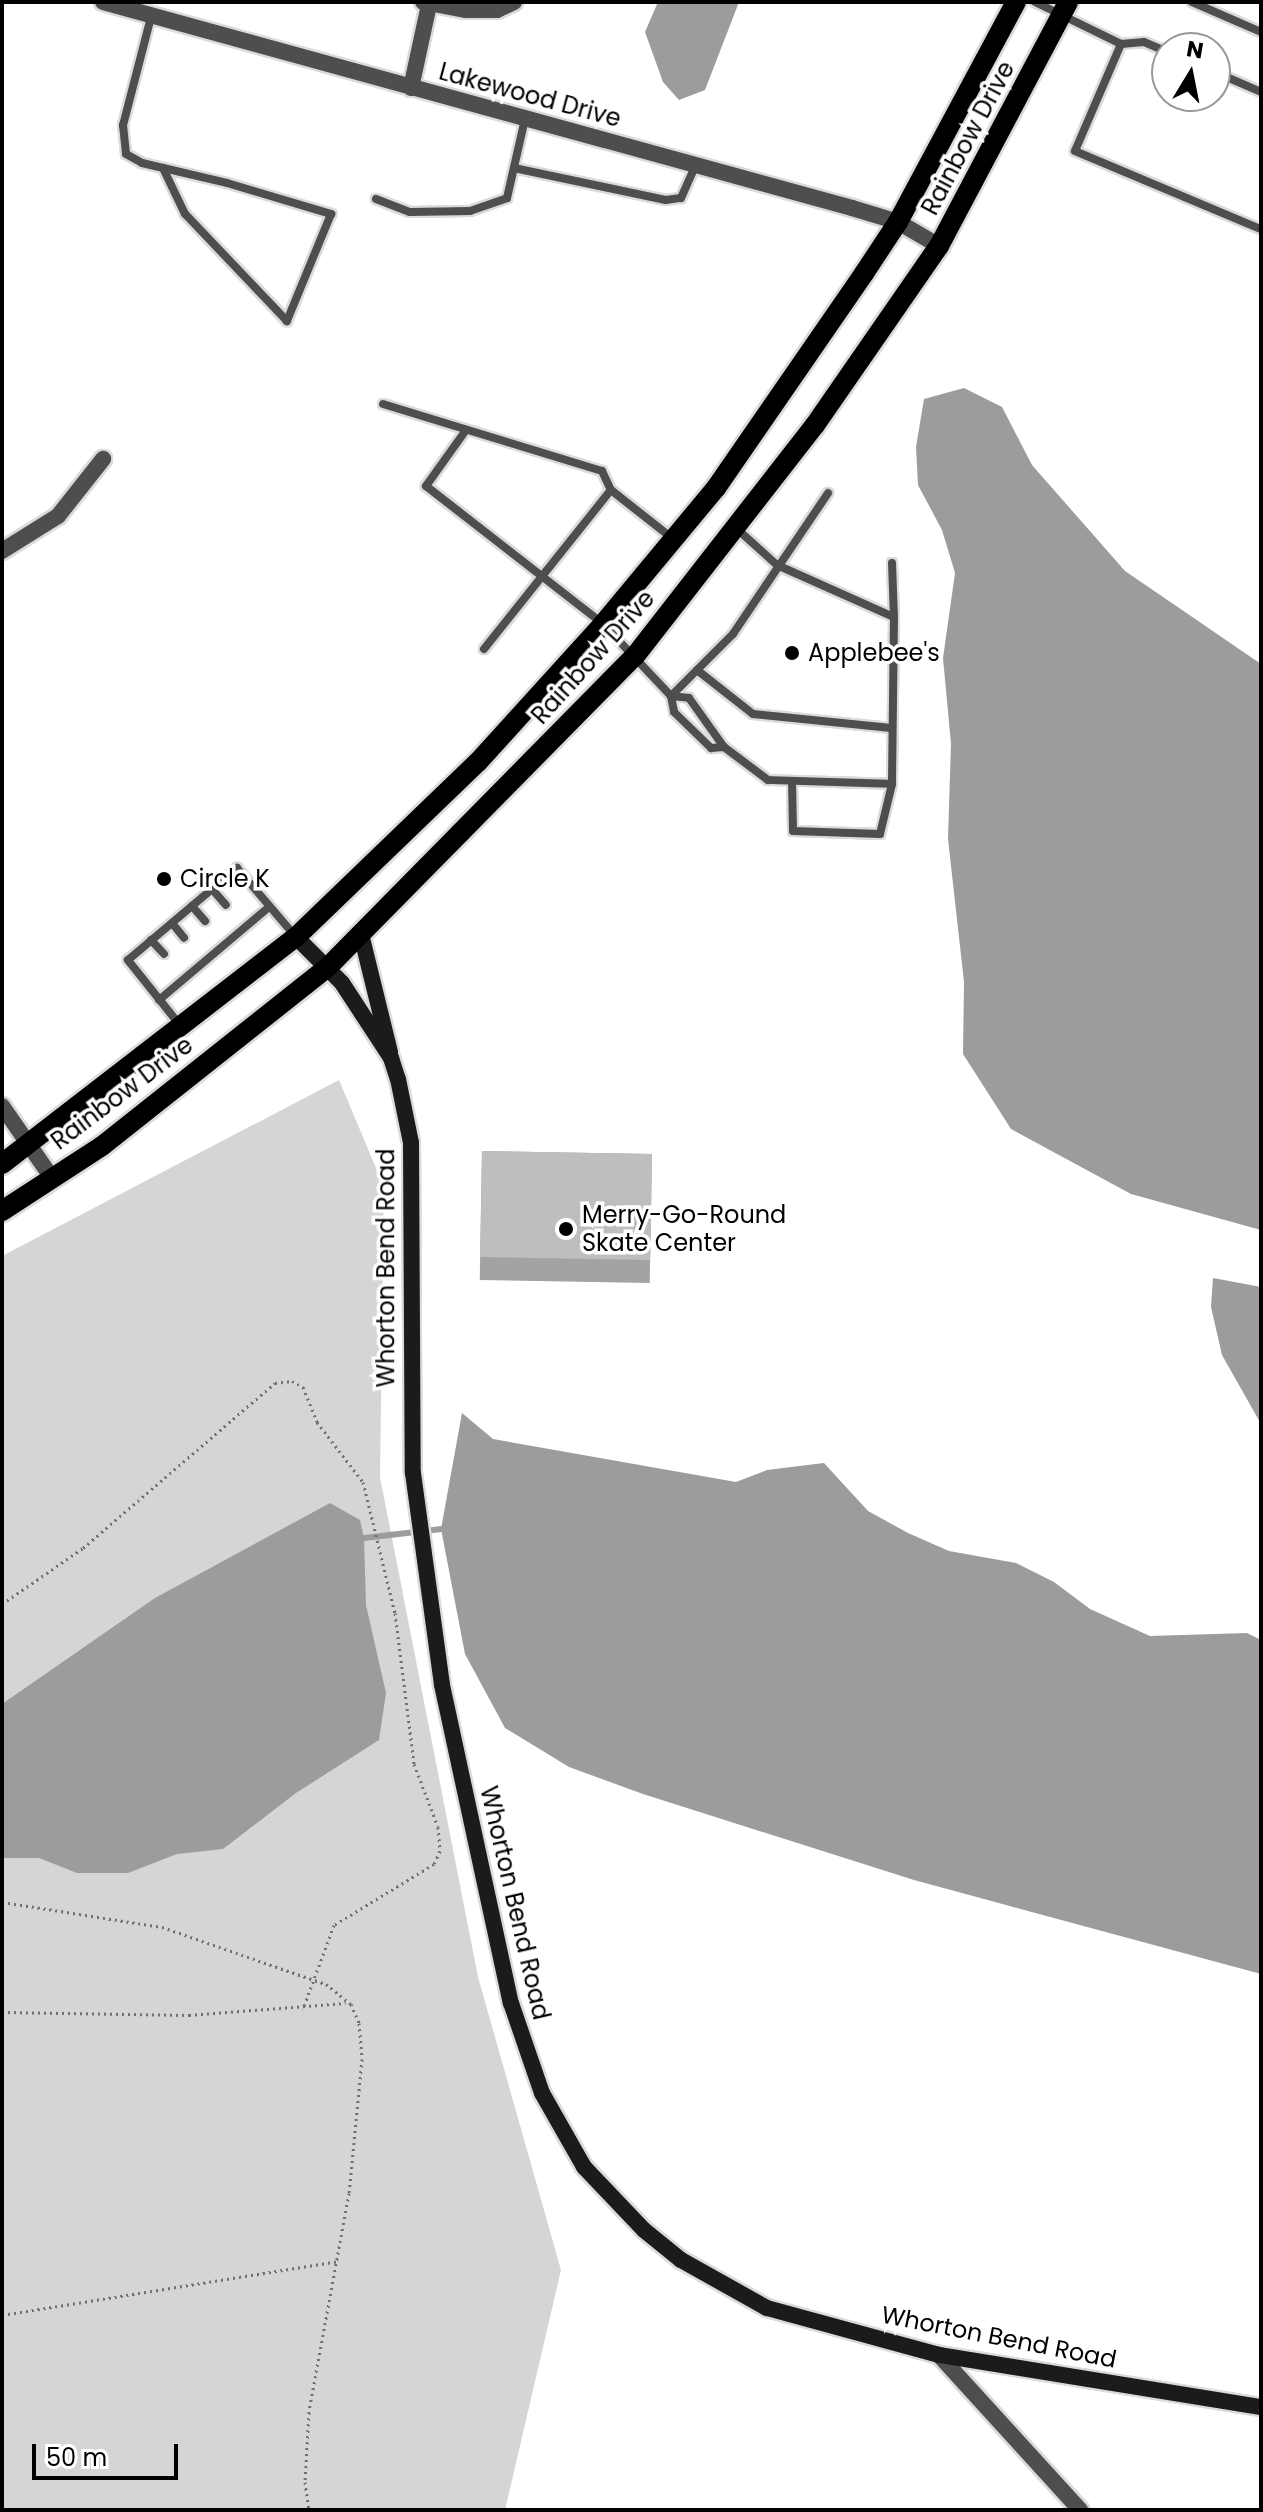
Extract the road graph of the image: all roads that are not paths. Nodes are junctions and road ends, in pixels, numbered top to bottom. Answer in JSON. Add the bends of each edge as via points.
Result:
{"nodes":[{"id":1,"x":103,"y":2,"type":"edge"},
{"id":2,"x":514,"y":2,"type":"edge"},
{"id":3,"x":1016,"y":2,"type":"edge"},
{"id":4,"x":1035,"y":2,"type":"edge"},
{"id":5,"x":1192,"y":2,"type":"edge"},
{"id":6,"x":426,"y":4,"type":"edge"},
{"id":7,"x":1065,"y":8,"type":"edge"},
{"id":8,"x":151,"y":17,"type":"junction"},
{"id":9,"x":1261,"y":32,"type":"edge"},
{"id":10,"x":1121,"y":44,"type":"junction"},
{"id":11,"x":1151,"y":45,"type":"edge"},
{"id":12,"x":1231,"y":79,"type":"edge"},
{"id":13,"x":411,"y":88,"type":"junction"},
{"id":14,"x":1261,"y":92,"type":"edge"},
{"id":15,"x":525,"y":119,"type":"junction"},
{"id":16,"x":697,"y":164,"type":"junction"},
{"id":17,"x":163,"y":168,"type":"junction"},
{"id":18,"x":514,"y":168,"type":"junction"},
{"id":19,"x":376,"y":199,"type":"dead end"},
{"id":20,"x":898,"y":222,"type":"junction"},
{"id":21,"x":1261,"y":229,"type":"edge"},
{"id":22,"x":939,"y":246,"type":"junction"},
{"id":23,"x":383,"y":404,"type":"dead end"},
{"id":24,"x":466,"y":430,"type":"junction"},
{"id":25,"x":103,"y":459,"type":"dead end"},
{"id":26,"x":611,"y":490,"type":"junction"},
{"id":27,"x":828,"y":493,"type":"dead end"},
{"id":28,"x":735,"y":528,"type":"junction"},
{"id":29,"x":673,"y":539,"type":"junction"},
{"id":30,"x":2,"y":551,"type":"edge"},
{"id":31,"x":892,"y":563,"type":"dead end"},
{"id":32,"x":777,"y":565,"type":"junction"},
{"id":33,"x":543,"y":580,"type":"junction"},
{"id":34,"x":894,"y":617,"type":"junction"},
{"id":35,"x":603,"y":624,"type":"junction"},
{"id":36,"x":484,"y":649,"type":"dead end"},
{"id":37,"x":635,"y":656,"type":"junction"},
{"id":38,"x":697,"y":670,"type":"junction"},
{"id":39,"x":671,"y":696,"type":"junction"},
{"id":40,"x":891,"y":728,"type":"junction"},
{"id":41,"x":724,"y":747,"type":"junction"},
{"id":42,"x":792,"y":781,"type":"junction"},
{"id":43,"x":892,"y":784,"type":"junction"},
{"id":44,"x":212,"y":889,"type":"junction"},
{"id":45,"x":226,"y":905,"type":"dead end"},
{"id":46,"x":192,"y":906,"type":"junction"},
{"id":47,"x":269,"y":907,"type":"junction"},
{"id":48,"x":205,"y":921,"type":"dead end"},
{"id":49,"x":172,"y":923,"type":"junction"},
{"id":50,"x":361,"y":934,"type":"junction"},
{"id":51,"x":296,"y":937,"type":"junction"},
{"id":52,"x":184,"y":938,"type":"dead end"},
{"id":53,"x":151,"y":940,"type":"junction"},
{"id":54,"x":164,"y":954,"type":"dead end"},
{"id":55,"x":328,"y":967,"type":"junction"},
{"id":56,"x":159,"y":1000,"type":"junction"},
{"id":57,"x":182,"y":1029,"type":"junction"},
{"id":58,"x":391,"y":1058,"type":"junction"},
{"id":59,"x":2,"y":1106,"type":"edge"},
{"id":60,"x":29,"y":1147,"type":"junction"},
{"id":61,"x":2,"y":1164,"type":"edge"},
{"id":62,"x":52,"y":1178,"type":"junction"},
{"id":63,"x":2,"y":1211,"type":"edge"},
{"id":64,"x":939,"y":2355,"type":"junction"},
{"id":65,"x":1261,"y":2407,"type":"edge"},
{"id":66,"x":1080,"y":2510,"type":"edge"}],
"edges":[{"from":1,"to":8,"type":"street","name":"Lakewood Drive"},
{"from":2,"to":6,"type":"street","via":[[497,10]]},
{"from":3,"to":20,"type":"main road","name":"Rainbow Drive"},
{"from":4,"to":7,"type":"lane"},
{"from":5,"to":9,"type":"lane"},
{"from":6,"to":13,"type":"street"},
{"from":7,"to":10,"type":"lane"},
{"from":7,"to":22,"type":"main road","name":"Rainbow Drive"},
{"from":8,"to":13,"type":"street","name":"Lakewood Drive"},
{"from":8,"to":17,"type":"lane","via":[[123,125],[126,154]]},
{"from":10,"to":11,"type":"lane"},
{"from":10,"to":21,"type":"lane","via":[[1075,151]]},
{"from":12,"to":14,"type":"lane"},
{"from":13,"to":15,"type":"street","name":"Lakewood Drive"},
{"from":15,"to":16,"type":"street","name":"Lakewood Drive"},
{"from":15,"to":18,"type":"lane"},
{"from":16,"to":18,"type":"lane","via":[[681,198],[666,200]]},
{"from":16,"to":20,"type":"street","name":"Lakewood Drive"},
{"from":17,"to":17,"type":"lane","via":[[331,214],[287,321],[185,214]]},
{"from":18,"to":19,"type":"lane","via":[[507,198],[470,211],[410,212]]},
{"from":20,"to":22,"type":"street","name":"Lakewood Drive"},
{"from":20,"to":29,"type":"main road","name":"Rainbow Drive","via":[[716,488]]},
{"from":22,"to":28,"type":"main road","name":"Rainbow Drive","via":[[815,425]]},
{"from":23,"to":24,"type":"lane"},
{"from":24,"to":26,"type":"lane","via":[[602,471]]},
{"from":24,"to":33,"type":"lane","via":[[426,486]]},
{"from":25,"to":30,"type":"street","via":[[58,516]]},
{"from":26,"to":29,"type":"lane"},
{"from":26,"to":33,"type":"lane"},
{"from":27,"to":32,"type":"lane"},
{"from":28,"to":32,"type":"lane"},
{"from":28,"to":37,"type":"main road","name":"Rainbow Drive"},
{"from":29,"to":35,"type":"main road","name":"Rainbow Drive"},
{"from":31,"to":34,"type":"lane"},
{"from":32,"to":34,"type":"lane"},
{"from":32,"to":38,"type":"lane","via":[[733,634]]},
{"from":33,"to":35,"type":"lane"},
{"from":33,"to":36,"type":"lane"},
{"from":34,"to":40,"type":"lane"},
{"from":35,"to":37,"type":"lane"},
{"from":35,"to":51,"type":"main road","name":"Rainbow Drive","via":[[478,762]]},
{"from":37,"to":39,"type":"lane"},
{"from":37,"to":50,"type":"main road","name":"Rainbow Drive"},
{"from":38,"to":39,"type":"lane"},
{"from":38,"to":40,"type":"lane","via":[[753,714]]},
{"from":39,"to":41,"type":"lane","via":[[689,698]]},
{"from":39,"to":41,"type":"lane","via":[[674,712],[692,730],[711,748]]},
{"from":40,"to":43,"type":"lane"},
{"from":41,"to":42,"type":"lane","via":[[768,780]]},
{"from":42,"to":43,"type":"lane"},
{"from":42,"to":43,"type":"lane","via":[[793,831],[880,834]]},
{"from":44,"to":45,"type":"lane"},
{"from":44,"to":46,"type":"lane"},
{"from":44,"to":47,"type":"lane","via":[[237,868]]},
{"from":46,"to":48,"type":"lane"},
{"from":46,"to":49,"type":"lane"},
{"from":47,"to":51,"type":"lane"},
{"from":47,"to":56,"type":"lane","via":[[182,975]]},
{"from":49,"to":52,"type":"lane"},
{"from":49,"to":53,"type":"lane"},
{"from":50,"to":55,"type":"main road","name":"Rainbow Drive"},
{"from":50,"to":58,"type":"main road"},
{"from":51,"to":55,"type":"main road","name":"Whorton Bend Road"},
{"from":51,"to":57,"type":"main road","name":"Rainbow Drive"},
{"from":53,"to":54,"type":"lane"},
{"from":53,"to":56,"type":"lane","via":[[128,960]]},
{"from":55,"to":58,"type":"main road","name":"Whorton Bend Road"},
{"from":55,"to":62,"type":"main road","name":"Rainbow Drive","via":[[102,1146]]},
{"from":56,"to":57,"type":"lane"},
{"from":57,"to":60,"type":"main road","name":"Rainbow Drive"},
{"from":58,"to":64,"type":"main road","name":"Whorton Bend Road","via":[[411,1143],[410,1429],[442,1685],[511,2003],[542,2093],[584,2167],[681,2260],[767,2308]]},
{"from":59,"to":60,"type":"street"},
{"from":60,"to":61,"type":"main road","name":"Rainbow Drive"},
{"from":60,"to":62,"type":"street"},
{"from":62,"to":63,"type":"main road","name":"Rainbow Drive"},
{"from":64,"to":65,"type":"main road","name":"Whorton Bend Road"},
{"from":64,"to":66,"type":"street"}]}
